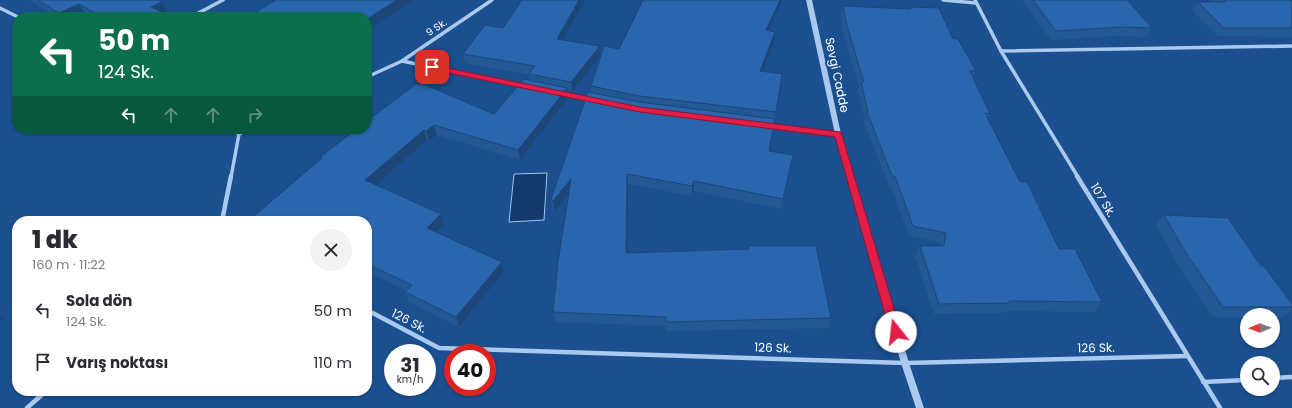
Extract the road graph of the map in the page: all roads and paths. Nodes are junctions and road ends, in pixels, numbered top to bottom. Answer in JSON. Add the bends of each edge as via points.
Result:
{"nodes":[{"id":1,"x":223,"y":0,"type":"edge"},
{"id":2,"x":492,"y":0,"type":"edge"},
{"id":3,"x":810,"y":0,"type":"edge"},
{"id":4,"x":943,"y":0,"type":"edge"},
{"id":5,"x":975,"y":1,"type":"edge"},
{"id":6,"x":0,"y":8,"type":"edge"},
{"id":7,"x":200,"y":12,"type":"edge"},
{"id":8,"x":12,"y":14,"type":"edge"},
{"id":9,"x":1292,"y":46,"type":"edge"},
{"id":10,"x":1001,"y":51,"type":"junction"},
{"id":11,"x":402,"y":61,"type":"junction"},
{"id":12,"x":372,"y":75,"type":"edge"},
{"id":13,"x":532,"y":88,"type":"edge"},
{"id":14,"x":555,"y":92,"type":"edge"},
{"id":15,"x":594,"y":100,"type":"edge"},
{"id":16,"x":762,"y":125,"type":"edge"},
{"id":17,"x":239,"y":134,"type":"edge"},
{"id":18,"x":838,"y":134,"type":"junction"},
{"id":19,"x":223,"y":216,"type":"edge"},
{"id":20,"x":372,"y":313,"type":"edge"},
{"id":21,"x":1187,"y":356,"type":"junction"},
{"id":22,"x":904,"y":362,"type":"junction"},
{"id":23,"x":1280,"y":378,"type":"edge"},
{"id":24,"x":1292,"y":378,"type":"edge"},
{"id":25,"x":1240,"y":380,"type":"edge"},
{"id":26,"x":1203,"y":382,"type":"junction"},
{"id":27,"x":40,"y":396,"type":"edge"},
{"id":28,"x":27,"y":408,"type":"edge"},
{"id":29,"x":920,"y":408,"type":"edge"},
{"id":30,"x":1220,"y":408,"type":"edge"}],
"edges":[{"from":1,"to":7,"type":"street"},
{"from":2,"to":11,"type":"street","name":"9 Sk."},
{"from":3,"to":18,"type":"street","name":"Sevgi Cadde"},
{"from":4,"to":5,"type":"street"},
{"from":5,"to":10,"type":"street","name":"107 Sk."},
{"from":6,"to":8,"type":"street"},
{"from":9,"to":10,"type":"street"},
{"from":10,"to":21,"type":"street","name":"107 Sk."},
{"from":11,"to":12,"type":"street","name":"9 Sk."},
{"from":11,"to":13,"type":"street"},
{"from":14,"to":15,"type":"street"},
{"from":16,"to":18,"type":"street"},
{"from":17,"to":19,"type":"street"},
{"from":18,"to":22,"type":"street","name":"Sevgi Cadde"},
{"from":20,"to":22,"type":"street","name":"126 Sk.","via":[[439,348]]},
{"from":21,"to":22,"type":"street","name":"126 Sk."},
{"from":21,"to":26,"type":"street","name":"107 Sk."},
{"from":22,"to":29,"type":"street","name":"Sevgi Cadde"},
{"from":23,"to":24,"type":"street"},
{"from":25,"to":26,"type":"street"},
{"from":26,"to":30,"type":"street","name":"107 Sk."},
{"from":27,"to":28,"type":"street"}]}
